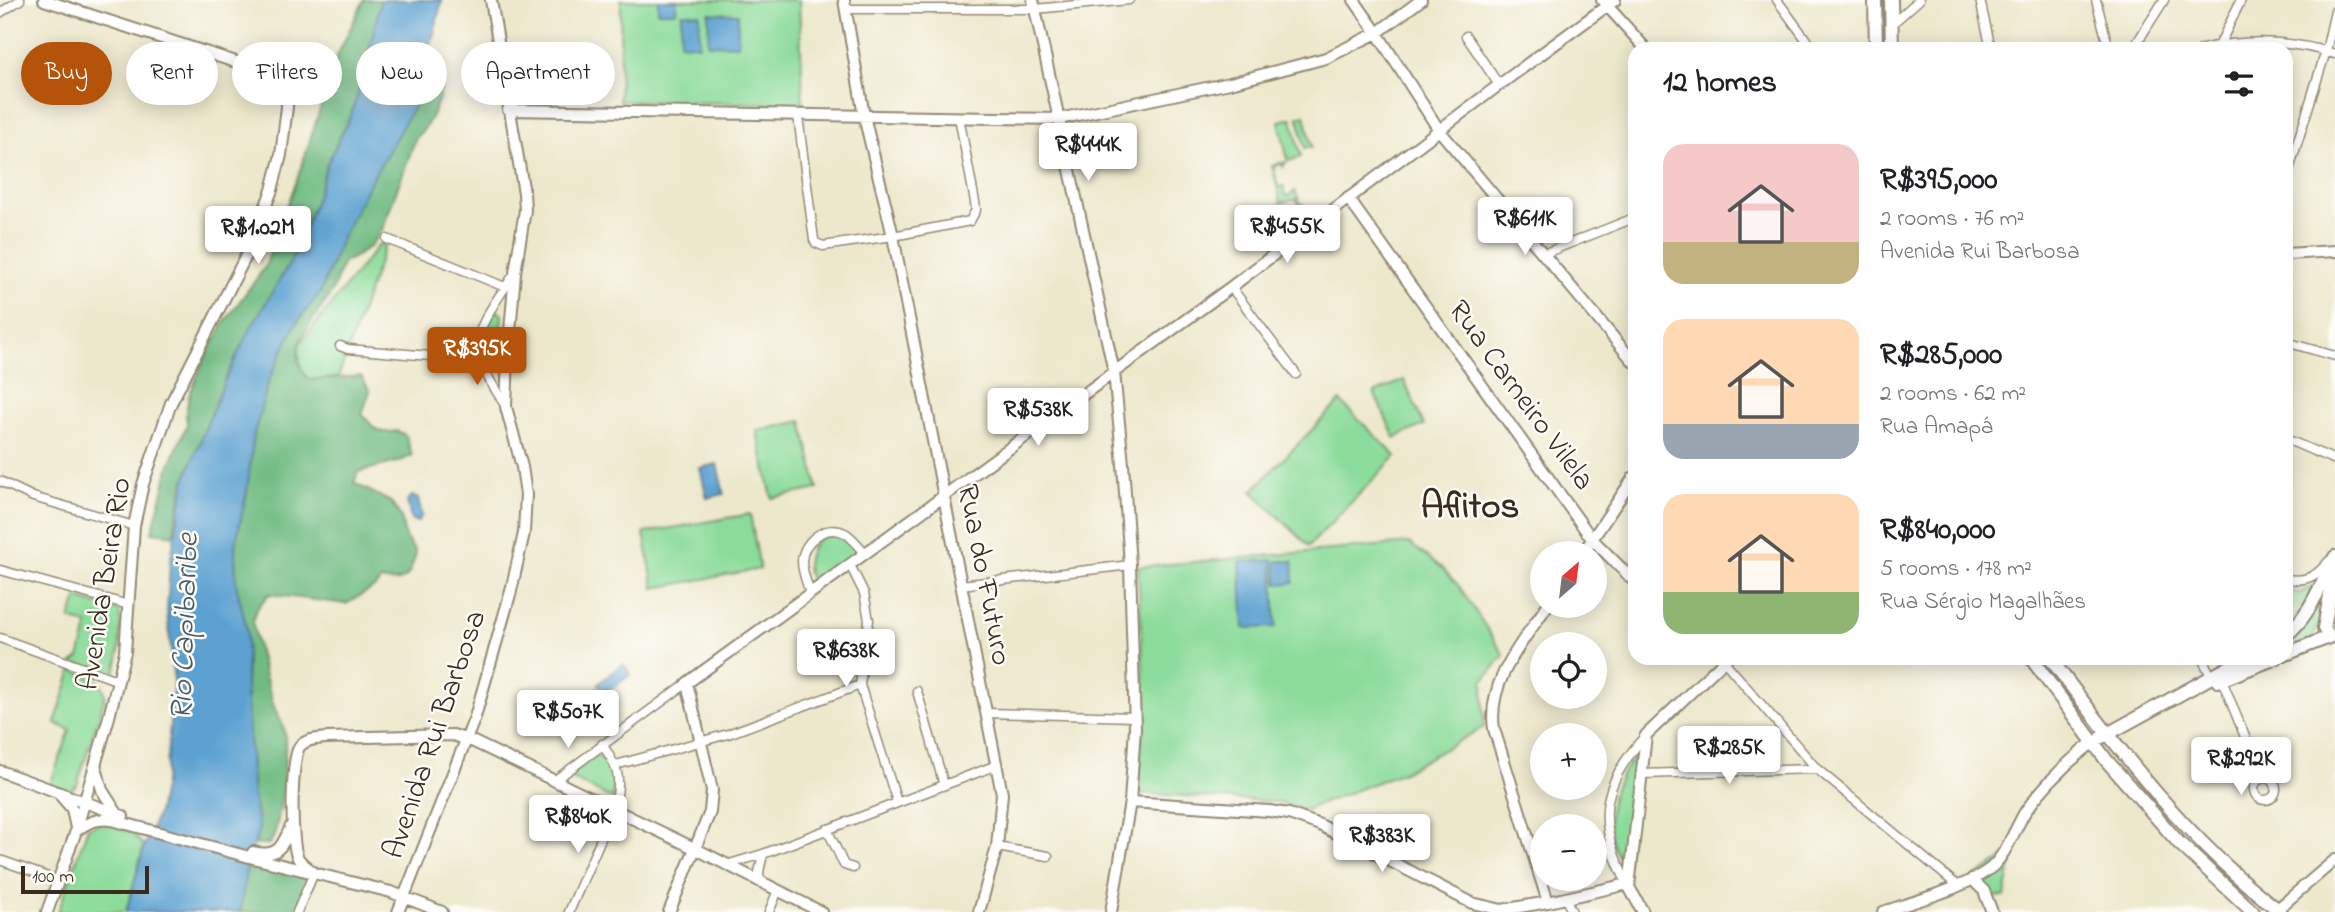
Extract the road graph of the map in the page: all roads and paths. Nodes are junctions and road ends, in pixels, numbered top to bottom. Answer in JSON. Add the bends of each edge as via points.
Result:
{"nodes":[{"id":1,"x":20,"y":0,"type":"edge"},
{"id":2,"x":44,"y":0,"type":"edge"},
{"id":3,"x":491,"y":0,"type":"edge"},
{"id":4,"x":1129,"y":0,"type":"edge"},
{"id":5,"x":1354,"y":0,"type":"edge"},
{"id":6,"x":1421,"y":0,"type":"edge"},
{"id":7,"x":1777,"y":0,"type":"edge"},
{"id":8,"x":1875,"y":0,"type":"edge"},
{"id":9,"x":1891,"y":0,"type":"edge"},
{"id":10,"x":1919,"y":0,"type":"edge"},
{"id":11,"x":1980,"y":0,"type":"edge"},
{"id":12,"x":2096,"y":0,"type":"edge"},
{"id":13,"x":2164,"y":0,"type":"edge"},
{"id":14,"x":2241,"y":0,"type":"edge"},
{"id":15,"x":1608,"y":2,"type":"edge"},
{"id":16,"x":845,"y":5,"type":"edge"},
{"id":17,"x":1034,"y":5,"type":"edge"},
{"id":18,"x":2335,"y":11,"type":"edge"},
{"id":19,"x":0,"y":13,"type":"edge"},
{"id":20,"x":1892,"y":24,"type":"junction"},
{"id":21,"x":1377,"y":33,"type":"junction"},
{"id":22,"x":1466,"y":36,"type":"dead end"},
{"id":23,"x":1640,"y":42,"type":"edge"},
{"id":24,"x":1808,"y":42,"type":"edge"},
{"id":25,"x":1875,"y":42,"type":"edge"},
{"id":26,"x":1892,"y":42,"type":"edge"},
{"id":27,"x":1989,"y":42,"type":"edge"},
{"id":28,"x":2107,"y":42,"type":"edge"},
{"id":29,"x":2137,"y":42,"type":"edge"},
{"id":30,"x":2220,"y":42,"type":"edge"},
{"id":31,"x":2293,"y":45,"type":"edge"},
{"id":32,"x":2330,"y":52,"type":"edge"},
{"id":33,"x":1499,"y":85,"type":"junction"},
{"id":34,"x":508,"y":110,"type":"junction"},
{"id":35,"x":798,"y":116,"type":"junction"},
{"id":36,"x":864,"y":116,"type":"junction"},
{"id":37,"x":959,"y":117,"type":"junction"},
{"id":38,"x":1059,"y":119,"type":"junction"},
{"id":39,"x":1439,"y":130,"type":"junction"},
{"id":40,"x":2296,"y":148,"type":"joint"},
{"id":41,"x":2293,"y":157,"type":"edge"},
{"id":42,"x":1348,"y":198,"type":"junction"},
{"id":43,"x":1628,"y":220,"type":"edge"},
{"id":44,"x":893,"y":236,"type":"junction"},
{"id":45,"x":387,"y":239,"type":"dead end"},
{"id":46,"x":2335,"y":251,"type":"edge"},
{"id":47,"x":1543,"y":254,"type":"junction"},
{"id":48,"x":2293,"y":254,"type":"edge"},
{"id":49,"x":515,"y":273,"type":"junction"},
{"id":50,"x":505,"y":287,"type":"junction"},
{"id":51,"x":1231,"y":287,"type":"junction"},
{"id":52,"x":2293,"y":344,"type":"edge"},
{"id":53,"x":340,"y":346,"type":"dead end"},
{"id":54,"x":476,"y":351,"type":"junction"},
{"id":55,"x":1628,"y":355,"type":"edge"},
{"id":56,"x":2335,"y":356,"type":"edge"},
{"id":57,"x":1114,"y":372,"type":"junction"},
{"id":58,"x":1296,"y":374,"type":"dead end"},
{"id":59,"x":506,"y":407,"type":"junction"},
{"id":60,"x":2293,"y":442,"type":"edge"},
{"id":61,"x":2335,"y":460,"type":"edge"},
{"id":62,"x":0,"y":481,"type":"edge"},
{"id":63,"x":1628,"y":486,"type":"edge"},
{"id":64,"x":943,"y":499,"type":"junction"},
{"id":65,"x":134,"y":526,"type":"junction"},
{"id":66,"x":1592,"y":539,"type":"junction"},
{"id":67,"x":865,"y":552,"type":"junction"},
{"id":68,"x":2335,"y":555,"type":"edge"},
{"id":69,"x":850,"y":565,"type":"junction"},
{"id":70,"x":1130,"y":565,"type":"junction"},
{"id":71,"x":2335,"y":568,"type":"edge"},
{"id":72,"x":0,"y":570,"type":"edge"},
{"id":73,"x":1628,"y":575,"type":"edge"},
{"id":74,"x":2293,"y":579,"type":"edge"},
{"id":75,"x":961,"y":585,"type":"junction"},
{"id":76,"x":810,"y":593,"type":"junction"},
{"id":77,"x":129,"y":605,"type":"junction"},
{"id":78,"x":1539,"y":618,"type":"edge"},
{"id":79,"x":2293,"y":629,"type":"edge"},
{"id":80,"x":0,"y":638,"type":"edge"},
{"id":81,"x":2333,"y":638,"type":"edge"},
{"id":82,"x":2293,"y":652,"type":"edge"},
{"id":83,"x":1718,"y":665,"type":"edge"},
{"id":84,"x":1729,"y":665,"type":"edge"},
{"id":85,"x":2036,"y":665,"type":"edge"},
{"id":86,"x":2055,"y":665,"type":"edge"},
{"id":87,"x":2207,"y":665,"type":"edge"},
{"id":88,"x":2236,"y":665,"type":"edge"},
{"id":89,"x":2256,"y":665,"type":"edge"},
{"id":90,"x":2217,"y":679,"type":"junction"},
{"id":91,"x":119,"y":681,"type":"junction"},
{"id":92,"x":687,"y":683,"type":"junction"},
{"id":93,"x":860,"y":685,"type":"junction"},
{"id":94,"x":917,"y":691,"type":"dead end"},
{"id":95,"x":986,"y":713,"type":"junction"},
{"id":96,"x":1135,"y":717,"type":"junction"},
{"id":97,"x":2108,"y":734,"type":"junction"},
{"id":98,"x":1646,"y":735,"type":"junction"},
{"id":99,"x":466,"y":739,"type":"junction"},
{"id":100,"x":702,"y":741,"type":"junction"},
{"id":101,"x":2092,"y":743,"type":"junction"},
{"id":102,"x":602,"y":744,"type":"junction"},
{"id":103,"x":95,"y":764,"type":"junction"},
{"id":104,"x":617,"y":765,"type":"junction"},
{"id":105,"x":997,"y":765,"type":"junction"},
{"id":106,"x":1817,"y":769,"type":"junction"},
{"id":107,"x":0,"y":771,"type":"edge"},
{"id":108,"x":1641,"y":774,"type":"junction"},
{"id":109,"x":2262,"y":779,"type":"dead end"},
{"id":110,"x":554,"y":781,"type":"junction"},
{"id":111,"x":944,"y":785,"type":"junction"},
{"id":112,"x":59,"y":793,"type":"junction"},
{"id":113,"x":897,"y":802,"type":"junction"},
{"id":114,"x":1130,"y":802,"type":"junction"},
{"id":115,"x":84,"y":803,"type":"junction"},
{"id":116,"x":614,"y":809,"type":"junction"},
{"id":117,"x":119,"y":817,"type":"junction"},
{"id":118,"x":291,"y":827,"type":"junction"},
{"id":119,"x":827,"y":829,"type":"junction"},
{"id":120,"x":76,"y":831,"type":"junction"},
{"id":121,"x":996,"y":847,"type":"junction"},
{"id":122,"x":696,"y":849,"type":"junction"},
{"id":123,"x":763,"y":854,"type":"junction"},
{"id":124,"x":254,"y":855,"type":"junction"},
{"id":125,"x":1048,"y":856,"type":"dead end"},
{"id":126,"x":0,"y":860,"type":"edge"},
{"id":127,"x":2335,"y":860,"type":"edge"},
{"id":128,"x":726,"y":864,"type":"junction"},
{"id":129,"x":853,"y":868,"type":"dead end"},
{"id":130,"x":314,"y":873,"type":"junction"},
{"id":131,"x":1972,"y":879,"type":"junction"},
{"id":132,"x":59,"y":881,"type":"junction"},
{"id":133,"x":760,"y":881,"type":"junction"},
{"id":134,"x":1628,"y":885,"type":"junction"},
{"id":135,"x":1957,"y":886,"type":"junction"},
{"id":136,"x":778,"y":890,"type":"junction"},
{"id":137,"x":405,"y":896,"type":"junction"},
{"id":138,"x":1566,"y":897,"type":"junction"},
{"id":139,"x":1548,"y":902,"type":"junction"},
{"id":140,"x":1473,"y":907,"type":"edge"},
{"id":141,"x":1516,"y":910,"type":"edge"},
{"id":142,"x":2277,"y":911,"type":"edge"},
{"id":143,"x":47,"y":912,"type":"edge"},
{"id":144,"x":298,"y":912,"type":"edge"},
{"id":145,"x":398,"y":912,"type":"edge"},
{"id":146,"x":442,"y":912,"type":"edge"},
{"id":147,"x":569,"y":912,"type":"edge"},
{"id":148,"x":669,"y":912,"type":"edge"},
{"id":149,"x":769,"y":912,"type":"edge"},
{"id":150,"x":821,"y":912,"type":"edge"},
{"id":151,"x":979,"y":912,"type":"edge"},
{"id":152,"x":1111,"y":912,"type":"edge"},
{"id":153,"x":1572,"y":912,"type":"edge"},
{"id":154,"x":1643,"y":912,"type":"edge"},
{"id":155,"x":1883,"y":912,"type":"edge"},
{"id":156,"x":1992,"y":912,"type":"edge"},
{"id":157,"x":2253,"y":912,"type":"edge"}],
"edges":[{"from":1,"to":19,"type":"street"},
{"from":2,"to":65,"type":"street","name":"Avenida Beira Rio","via":[[94,12],[275,75],[287,88],[281,155],[272,190],[247,254],[167,414]]},
{"from":3,"to":34,"type":"street","name":"Avenida Rui Barbosa"},
{"from":4,"to":17,"type":"street"},
{"from":5,"to":21,"type":"street"},
{"from":6,"to":21,"type":"street"},
{"from":7,"to":24,"type":"street"},
{"from":8,"to":25,"type":"main road"},
{"from":9,"to":20,"type":"main road"},
{"from":10,"to":20,"type":"street"},
{"from":11,"to":27,"type":"street"},
{"from":12,"to":28,"type":"street"},
{"from":13,"to":29,"type":"street"},
{"from":14,"to":30,"type":"street"},
{"from":15,"to":23,"type":"street"},
{"from":15,"to":33,"type":"street"},
{"from":16,"to":17,"type":"street"},
{"from":16,"to":36,"type":"street","name":"Rua do Futuro"},
{"from":17,"to":38,"type":"street"},
{"from":18,"to":32,"type":"street"},
{"from":20,"to":26,"type":"main road"},
{"from":21,"to":38,"type":"street","via":[[1326,58]]},
{"from":21,"to":39,"type":"street"},
{"from":22,"to":33,"type":"street"},
{"from":31,"to":32,"type":"street"},
{"from":32,"to":40,"type":"street"},
{"from":33,"to":39,"type":"street"},
{"from":34,"to":35,"type":"street"},
{"from":34,"to":49,"type":"street","name":"Avenida Rui Barbosa","via":[[524,202]]},
{"from":35,"to":36,"type":"street"},
{"from":35,"to":44,"type":"street","via":[[816,243],[823,246]]},
{"from":36,"to":37,"type":"street"},
{"from":36,"to":44,"type":"street","name":"Rua do Futuro"},
{"from":37,"to":38,"type":"street"},
{"from":37,"to":44,"type":"street","via":[[974,216],[964,223]]},
{"from":38,"to":57,"type":"street"},
{"from":39,"to":42,"type":"street"},
{"from":39,"to":47,"type":"street"},
{"from":40,"to":41,"type":"street"},
{"from":42,"to":51,"type":"street"},
{"from":42,"to":66,"type":"street","name":"Rua Carneiro Vilela"},
{"from":43,"to":47,"type":"street"},
{"from":44,"to":64,"type":"street","name":"Rua do Futuro"},
{"from":45,"to":50,"type":"street"},
{"from":46,"to":48,"type":"street"},
{"from":47,"to":55,"type":"street"},
{"from":49,"to":50,"type":"street","name":"Avenida Rui Barbosa"},
{"from":49,"to":59,"type":"street","name":"Avenida Rui Barbosa"},
{"from":50,"to":54,"type":"street","name":"Avenida Rui Barbosa","via":[[481,330]]},
{"from":51,"to":57,"type":"street"},
{"from":51,"to":58,"type":"street"},
{"from":52,"to":56,"type":"street"},
{"from":53,"to":54,"type":"street","via":[[442,357]]},
{"from":54,"to":59,"type":"street","name":"Avenida Rui Barbosa"},
{"from":57,"to":64,"type":"street"},
{"from":57,"to":70,"type":"street"},
{"from":59,"to":99,"type":"street","name":"Avenida Rui Barbosa","via":[[526,494],[524,533]]},
{"from":60,"to":61,"type":"street"},
{"from":62,"to":65,"type":"street","via":[[33,497]]},
{"from":63,"to":66,"type":"street"},
{"from":64,"to":67,"type":"street"},
{"from":64,"to":75,"type":"street","name":"Rua do Futuro"},
{"from":65,"to":77,"type":"street","name":"Avenida Beira Rio"},
{"from":66,"to":73,"type":"street","name":"Rua Carneiro Vilela"},
{"from":67,"to":69,"type":"street"},
{"from":67,"to":76,"type":"street","via":[[841,531],[827,531],[812,539],[802,560]]},
{"from":68,"to":74,"type":"street","via":[[2313,577]]},
{"from":68,"to":79,"type":"main road","via":[[2310,608]]},
{"from":69,"to":76,"type":"street"},
{"from":69,"to":93,"type":"street","via":[[864,593],[869,620]]},
{"from":70,"to":75,"type":"street"},
{"from":70,"to":96,"type":"street"},
{"from":71,"to":81,"type":"main road","via":[[2324,628]]},
{"from":72,"to":77,"type":"street"},
{"from":75,"to":95,"type":"street","name":"Rua do Futuro"},
{"from":76,"to":92,"type":"street"},
{"from":77,"to":91,"type":"street","name":"Avenida Beira Rio"},
{"from":78,"to":139,"type":"street","via":[[1496,686],[1492,715]]},
{"from":80,"to":91,"type":"street"},
{"from":81,"to":82,"type":"main road"},
{"from":83,"to":98,"type":"street"},
{"from":84,"to":106,"type":"street"},
{"from":85,"to":101,"type":"main road"},
{"from":86,"to":97,"type":"main road"},
{"from":87,"to":90,"type":"street"},
{"from":88,"to":90,"type":"main road"},
{"from":89,"to":90,"type":"main road"},
{"from":90,"to":97,"type":"main road"},
{"from":90,"to":109,"type":"street"},
{"from":91,"to":103,"type":"street","name":"Avenida Beira Rio"},
{"from":92,"to":100,"type":"street"},
{"from":92,"to":102,"type":"street"},
{"from":93,"to":100,"type":"street"},
{"from":93,"to":113,"type":"street"},
{"from":94,"to":111,"type":"street"},
{"from":95,"to":96,"type":"street"},
{"from":95,"to":105,"type":"street","name":"Rua do Futuro"},
{"from":96,"to":114,"type":"street"},
{"from":97,"to":101,"type":"main road"},
{"from":97,"to":142,"type":"main road","via":[[2199,840]]},
{"from":98,"to":108,"type":"street"},
{"from":98,"to":134,"type":"street","via":[[1614,778],[1607,808],[1612,849]]},
{"from":99,"to":110,"type":"street"},
{"from":99,"to":118,"type":"street","via":[[453,735],[312,739],[301,745],[295,756]]},
{"from":99,"to":137,"type":"street","name":"Avenida Rui Barbosa"},
{"from":100,"to":104,"type":"street"},
{"from":100,"to":122,"type":"street","via":[[712,790],[710,812]]},
{"from":101,"to":131,"type":"street","via":[[2027,810],[1998,860]]},
{"from":101,"to":157,"type":"main road","via":[[2179,843]]},
{"from":102,"to":104,"type":"street"},
{"from":102,"to":110,"type":"street"},
{"from":103,"to":112,"type":"street","via":[[78,790]]},
{"from":103,"to":115,"type":"street","name":"Avenida Beira Rio"},
{"from":103,"to":117,"type":"street","via":[[107,800]]},
{"from":104,"to":116,"type":"street"},
{"from":105,"to":111,"type":"street"},
{"from":105,"to":121,"type":"street","name":"Rua do Futuro","via":[[1002,806]]},
{"from":106,"to":108,"type":"street"},
{"from":106,"to":135,"type":"street"},
{"from":107,"to":112,"type":"street"},
{"from":108,"to":134,"type":"street"},
{"from":110,"to":116,"type":"street"},
{"from":111,"to":113,"type":"street"},
{"from":112,"to":115,"type":"street"},
{"from":112,"to":120,"type":"street","via":[[72,809]]},
{"from":113,"to":119,"type":"street"},
{"from":114,"to":140,"type":"street","via":[[1289,814],[1320,825]]},
{"from":114,"to":152,"type":"street"},
{"from":115,"to":117,"type":"street"},
{"from":115,"to":120,"type":"street","name":"Avenida Beira Rio"},
{"from":116,"to":122,"type":"street"},
{"from":116,"to":147,"type":"street"},
{"from":117,"to":120,"type":"street","via":[[86,822]]},
{"from":117,"to":124,"type":"street"},
{"from":118,"to":124,"type":"street","via":[[283,846]]},
{"from":118,"to":130,"type":"street","via":[[298,858]]},
{"from":119,"to":123,"type":"street"},
{"from":119,"to":129,"type":"street","via":[[844,865]]},
{"from":120,"to":132,"type":"street","name":"Avenida Beira Rio"},
{"from":121,"to":125,"type":"street"},
{"from":121,"to":151,"type":"street","name":"Rua do Futuro"},
{"from":122,"to":128,"type":"street"},
{"from":122,"to":148,"type":"street"},
{"from":123,"to":128,"type":"street"},
{"from":123,"to":133,"type":"street"},
{"from":124,"to":130,"type":"street"},
{"from":126,"to":132,"type":"street"},
{"from":127,"to":142,"type":"street"},
{"from":128,"to":133,"type":"street"},
{"from":130,"to":137,"type":"street"},
{"from":130,"to":144,"type":"street"},
{"from":131,"to":135,"type":"street"},
{"from":131,"to":156,"type":"street","via":[[1984,891]]},
{"from":132,"to":143,"type":"street","name":"Avenida Beira Rio"},
{"from":133,"to":136,"type":"street"},
{"from":134,"to":138,"type":"street"},
{"from":134,"to":154,"type":"street"},
{"from":135,"to":155,"type":"street"},
{"from":136,"to":149,"type":"street"},
{"from":136,"to":150,"type":"street"},
{"from":137,"to":145,"type":"street","name":"Avenida Rui Barbosa"},
{"from":137,"to":146,"type":"street"},
{"from":138,"to":139,"type":"street"},
{"from":138,"to":153,"type":"street"},
{"from":139,"to":141,"type":"street"},
{"from":140,"to":141,"type":"street"}]}
